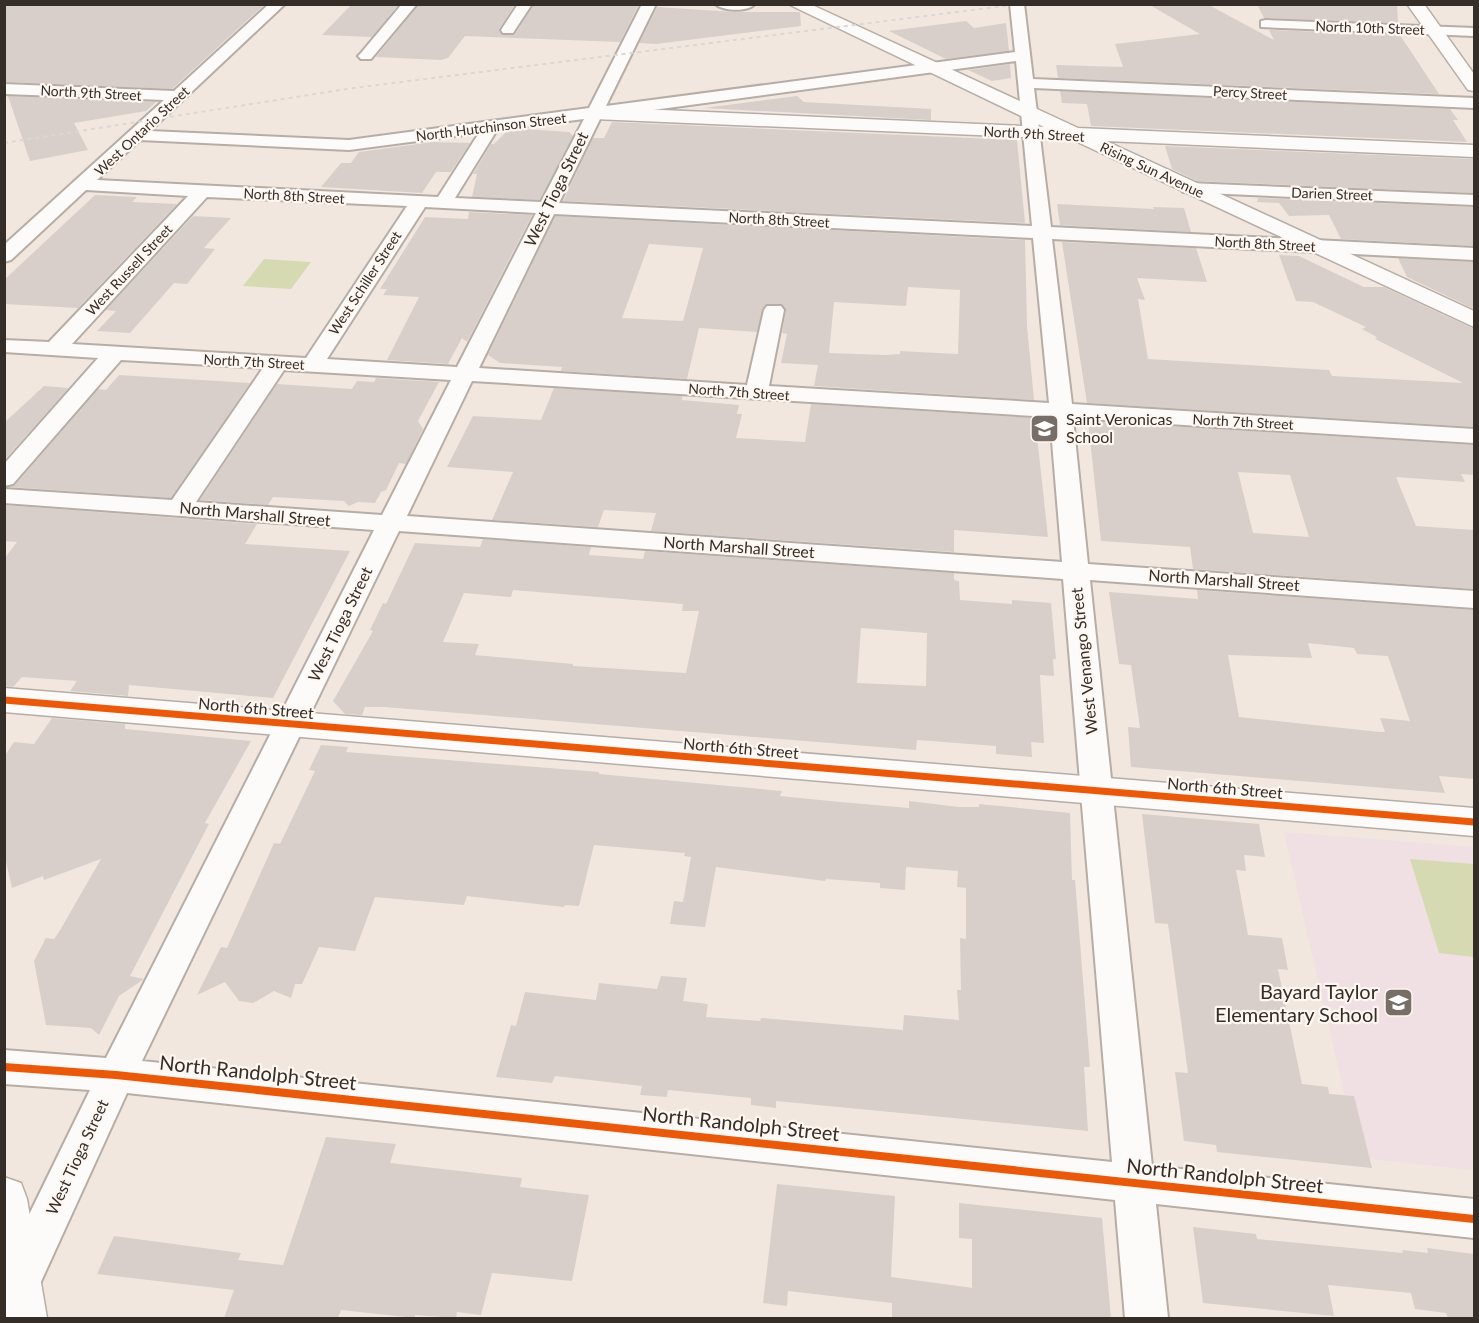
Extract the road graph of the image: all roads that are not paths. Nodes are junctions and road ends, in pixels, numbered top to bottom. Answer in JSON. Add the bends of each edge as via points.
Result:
{"nodes":[{"id":1,"x":278,"y":4,"type":"edge"},
{"id":2,"x":410,"y":4,"type":"edge"},
{"id":3,"x":525,"y":4,"type":"edge"},
{"id":4,"x":649,"y":4,"type":"edge"},
{"id":5,"x":722,"y":4,"type":"edge"},
{"id":6,"x":796,"y":4,"type":"edge"},
{"id":7,"x":1017,"y":4,"type":"edge"},
{"id":8,"x":1415,"y":4,"type":"edge"},
{"id":9,"x":747,"y":5,"type":"edge"},
{"id":10,"x":1266,"y":24,"type":"dead end"},
{"id":11,"x":508,"y":30,"type":"dead end"},
{"id":12,"x":1434,"y":30,"type":"junction"},
{"id":13,"x":1474,"y":32,"type":"edge"},
{"id":14,"x":366,"y":56,"type":"dead end"},
{"id":15,"x":1022,"y":56,"type":"junction"},
{"id":16,"x":1468,"y":68,"type":"edge"},
{"id":17,"x":931,"y":69,"type":"junction"},
{"id":18,"x":1026,"y":82,"type":"junction"},
{"id":19,"x":1474,"y":86,"type":"edge"},
{"id":20,"x":4,"y":88,"type":"edge"},
{"id":21,"x":178,"y":96,"type":"junction"},
{"id":22,"x":1474,"y":102,"type":"edge"},
{"id":23,"x":594,"y":113,"type":"junction"},
{"id":24,"x":1029,"y":124,"type":"junction"},
{"id":25,"x":491,"y":127,"type":"junction"},
{"id":26,"x":136,"y":135,"type":"junction"},
{"id":27,"x":1078,"y":136,"type":"junction"},
{"id":28,"x":1474,"y":151,"type":"edge"},
{"id":29,"x":84,"y":185,"type":"junction"},
{"id":30,"x":1189,"y":188,"type":"junction"},
{"id":31,"x":202,"y":191,"type":"junction"},
{"id":32,"x":1474,"y":200,"type":"edge"},
{"id":33,"x":419,"y":202,"type":"junction"},
{"id":34,"x":443,"y":203,"type":"junction"},
{"id":35,"x":546,"y":209,"type":"junction"},
{"id":36,"x":1041,"y":233,"type":"junction"},
{"id":37,"x":1316,"y":247,"type":"junction"},
{"id":38,"x":1474,"y":254,"type":"edge"},
{"id":39,"x":4,"y":256,"type":"edge"},
{"id":40,"x":774,"y":310,"type":"dead end"},
{"id":41,"x":1474,"y":320,"type":"edge"},
{"id":42,"x":4,"y":346,"type":"edge"},
{"id":43,"x":55,"y":349,"type":"junction"},
{"id":44,"x":114,"y":354,"type":"junction"},
{"id":45,"x":277,"y":364,"type":"junction"},
{"id":46,"x":312,"y":365,"type":"junction"},
{"id":47,"x":466,"y":375,"type":"junction"},
{"id":48,"x":756,"y":393,"type":"junction"},
{"id":49,"x":1060,"y":411,"type":"junction"},
{"id":50,"x":1474,"y":436,"type":"edge"},
{"id":51,"x":4,"y":479,"type":"edge"},
{"id":52,"x":4,"y":496,"type":"edge"},
{"id":53,"x":179,"y":508,"type":"junction"},
{"id":54,"x":389,"y":525,"type":"junction"},
{"id":55,"x":1074,"y":569,"type":"junction"},
{"id":56,"x":1474,"y":599,"type":"edge"},
{"id":57,"x":4,"y":700,"type":"edge"},
{"id":58,"x":291,"y":724,"type":"junction"},
{"id":59,"x":1097,"y":791,"type":"junction"},
{"id":60,"x":1474,"y":822,"type":"edge"},
{"id":61,"x":4,"y":1067,"type":"edge"},
{"id":62,"x":116,"y":1075,"type":"junction"},
{"id":63,"x":1133,"y":1182,"type":"junction"},
{"id":64,"x":4,"y":1199,"type":"edge"},
{"id":65,"x":1474,"y":1219,"type":"edge"},
{"id":66,"x":14,"y":1306,"type":"edge"},
{"id":67,"x":1146,"y":1318,"type":"edge"}],
"edges":[{"from":1,"to":21,"type":"street","name":"West Ontario Street"},
{"from":2,"to":14,"type":"street"},
{"from":3,"to":11,"type":"street"},
{"from":4,"to":23,"type":"street","name":"West Tioga Street"},
{"from":5,"to":9,"type":"street"},
{"from":6,"to":17,"type":"street"},
{"from":7,"to":15,"type":"street","name":"West Venango Street"},
{"from":8,"to":12,"type":"street"},
{"from":10,"to":12,"type":"street","name":"North 10th Street"},
{"from":12,"to":13,"type":"street","name":"North 10th Street"},
{"from":12,"to":16,"type":"street"},
{"from":15,"to":17,"type":"street","name":"North Hutchinson Street"},
{"from":15,"to":18,"type":"street","name":"West Venango Street"},
{"from":16,"to":19,"type":"street"},
{"from":17,"to":23,"type":"street","name":"North Hutchinson Street"},
{"from":17,"to":24,"type":"street"},
{"from":18,"to":22,"type":"street","name":"Percy Street"},
{"from":18,"to":24,"type":"street","name":"West Venango Street"},
{"from":20,"to":21,"type":"street","name":"North 9th Street"},
{"from":21,"to":26,"type":"street","name":"West Ontario Street"},
{"from":23,"to":24,"type":"street","name":"North 9th Street"},
{"from":23,"to":25,"type":"street","name":"North Hutchinson Street"},
{"from":23,"to":35,"type":"street","name":"West Tioga Street"},
{"from":24,"to":27,"type":"street","name":"North 9th Street"},
{"from":24,"to":36,"type":"street","name":"West Venango Street"},
{"from":25,"to":26,"type":"street","name":"North Hutchinson Street","via":[[350,145]]},
{"from":25,"to":34,"type":"street"},
{"from":26,"to":29,"type":"street","name":"West Ontario Street"},
{"from":27,"to":28,"type":"street","name":"North 9th Street"},
{"from":27,"to":30,"type":"street","name":"Rising Sun Avenue"},
{"from":29,"to":31,"type":"street","name":"North 8th Street"},
{"from":29,"to":39,"type":"street","name":"West Ontario Street"},
{"from":30,"to":32,"type":"street","name":"Darien Street"},
{"from":30,"to":37,"type":"street","name":"Rising Sun Avenue"},
{"from":31,"to":33,"type":"street","name":"North 8th Street"},
{"from":31,"to":43,"type":"street","name":"West Russell Street"},
{"from":33,"to":34,"type":"street","name":"North 8th Street"},
{"from":33,"to":46,"type":"street","name":"West Schiller Street"},
{"from":34,"to":35,"type":"street","name":"North 8th Street"},
{"from":35,"to":36,"type":"street","name":"North 8th Street"},
{"from":35,"to":47,"type":"street","name":"West Tioga Street"},
{"from":36,"to":37,"type":"street","name":"North 8th Street"},
{"from":36,"to":49,"type":"street","name":"West Venango Street"},
{"from":37,"to":38,"type":"street","name":"North 8th Street"},
{"from":37,"to":41,"type":"street","name":"Rising Sun Avenue"},
{"from":40,"to":48,"type":"street"},
{"from":42,"to":43,"type":"street","name":"North 7th Street"},
{"from":43,"to":44,"type":"street","name":"North 7th Street"},
{"from":44,"to":45,"type":"street","name":"North 7th Street"},
{"from":44,"to":51,"type":"street"},
{"from":45,"to":46,"type":"street","name":"North 7th Street"},
{"from":45,"to":53,"type":"street"},
{"from":46,"to":47,"type":"street","name":"North 7th Street"},
{"from":47,"to":48,"type":"street","name":"North 7th Street"},
{"from":47,"to":54,"type":"street","name":"West Tioga Street"},
{"from":48,"to":49,"type":"street","name":"North 7th Street"},
{"from":49,"to":50,"type":"street","name":"North 7th Street"},
{"from":49,"to":55,"type":"street","name":"West Venango Street"},
{"from":52,"to":53,"type":"street","name":"North Marshall Street"},
{"from":53,"to":54,"type":"street","name":"North Marshall Street"},
{"from":54,"to":55,"type":"street","name":"North Marshall Street"},
{"from":54,"to":58,"type":"street","name":"West Tioga Street"},
{"from":55,"to":56,"type":"street","name":"North Marshall Street"},
{"from":55,"to":59,"type":"street","name":"West Venango Street"},
{"from":57,"to":58,"type":"street","name":"North 6th Street"},
{"from":58,"to":59,"type":"street","name":"North 6th Street"},
{"from":58,"to":62,"type":"street","name":"West Tioga Street"},
{"from":59,"to":60,"type":"street","name":"North 6th Street"},
{"from":59,"to":63,"type":"street","name":"West Venango Street"},
{"from":61,"to":62,"type":"street","name":"North Randolph Street"},
{"from":62,"to":63,"type":"street","name":"North Randolph Street"},
{"from":62,"to":66,"type":"street","name":"West Tioga Street"},
{"from":63,"to":65,"type":"street","name":"North Randolph Street"},
{"from":63,"to":67,"type":"street","name":"West Venango Street"},
{"from":64,"to":66,"type":"street"}]}
